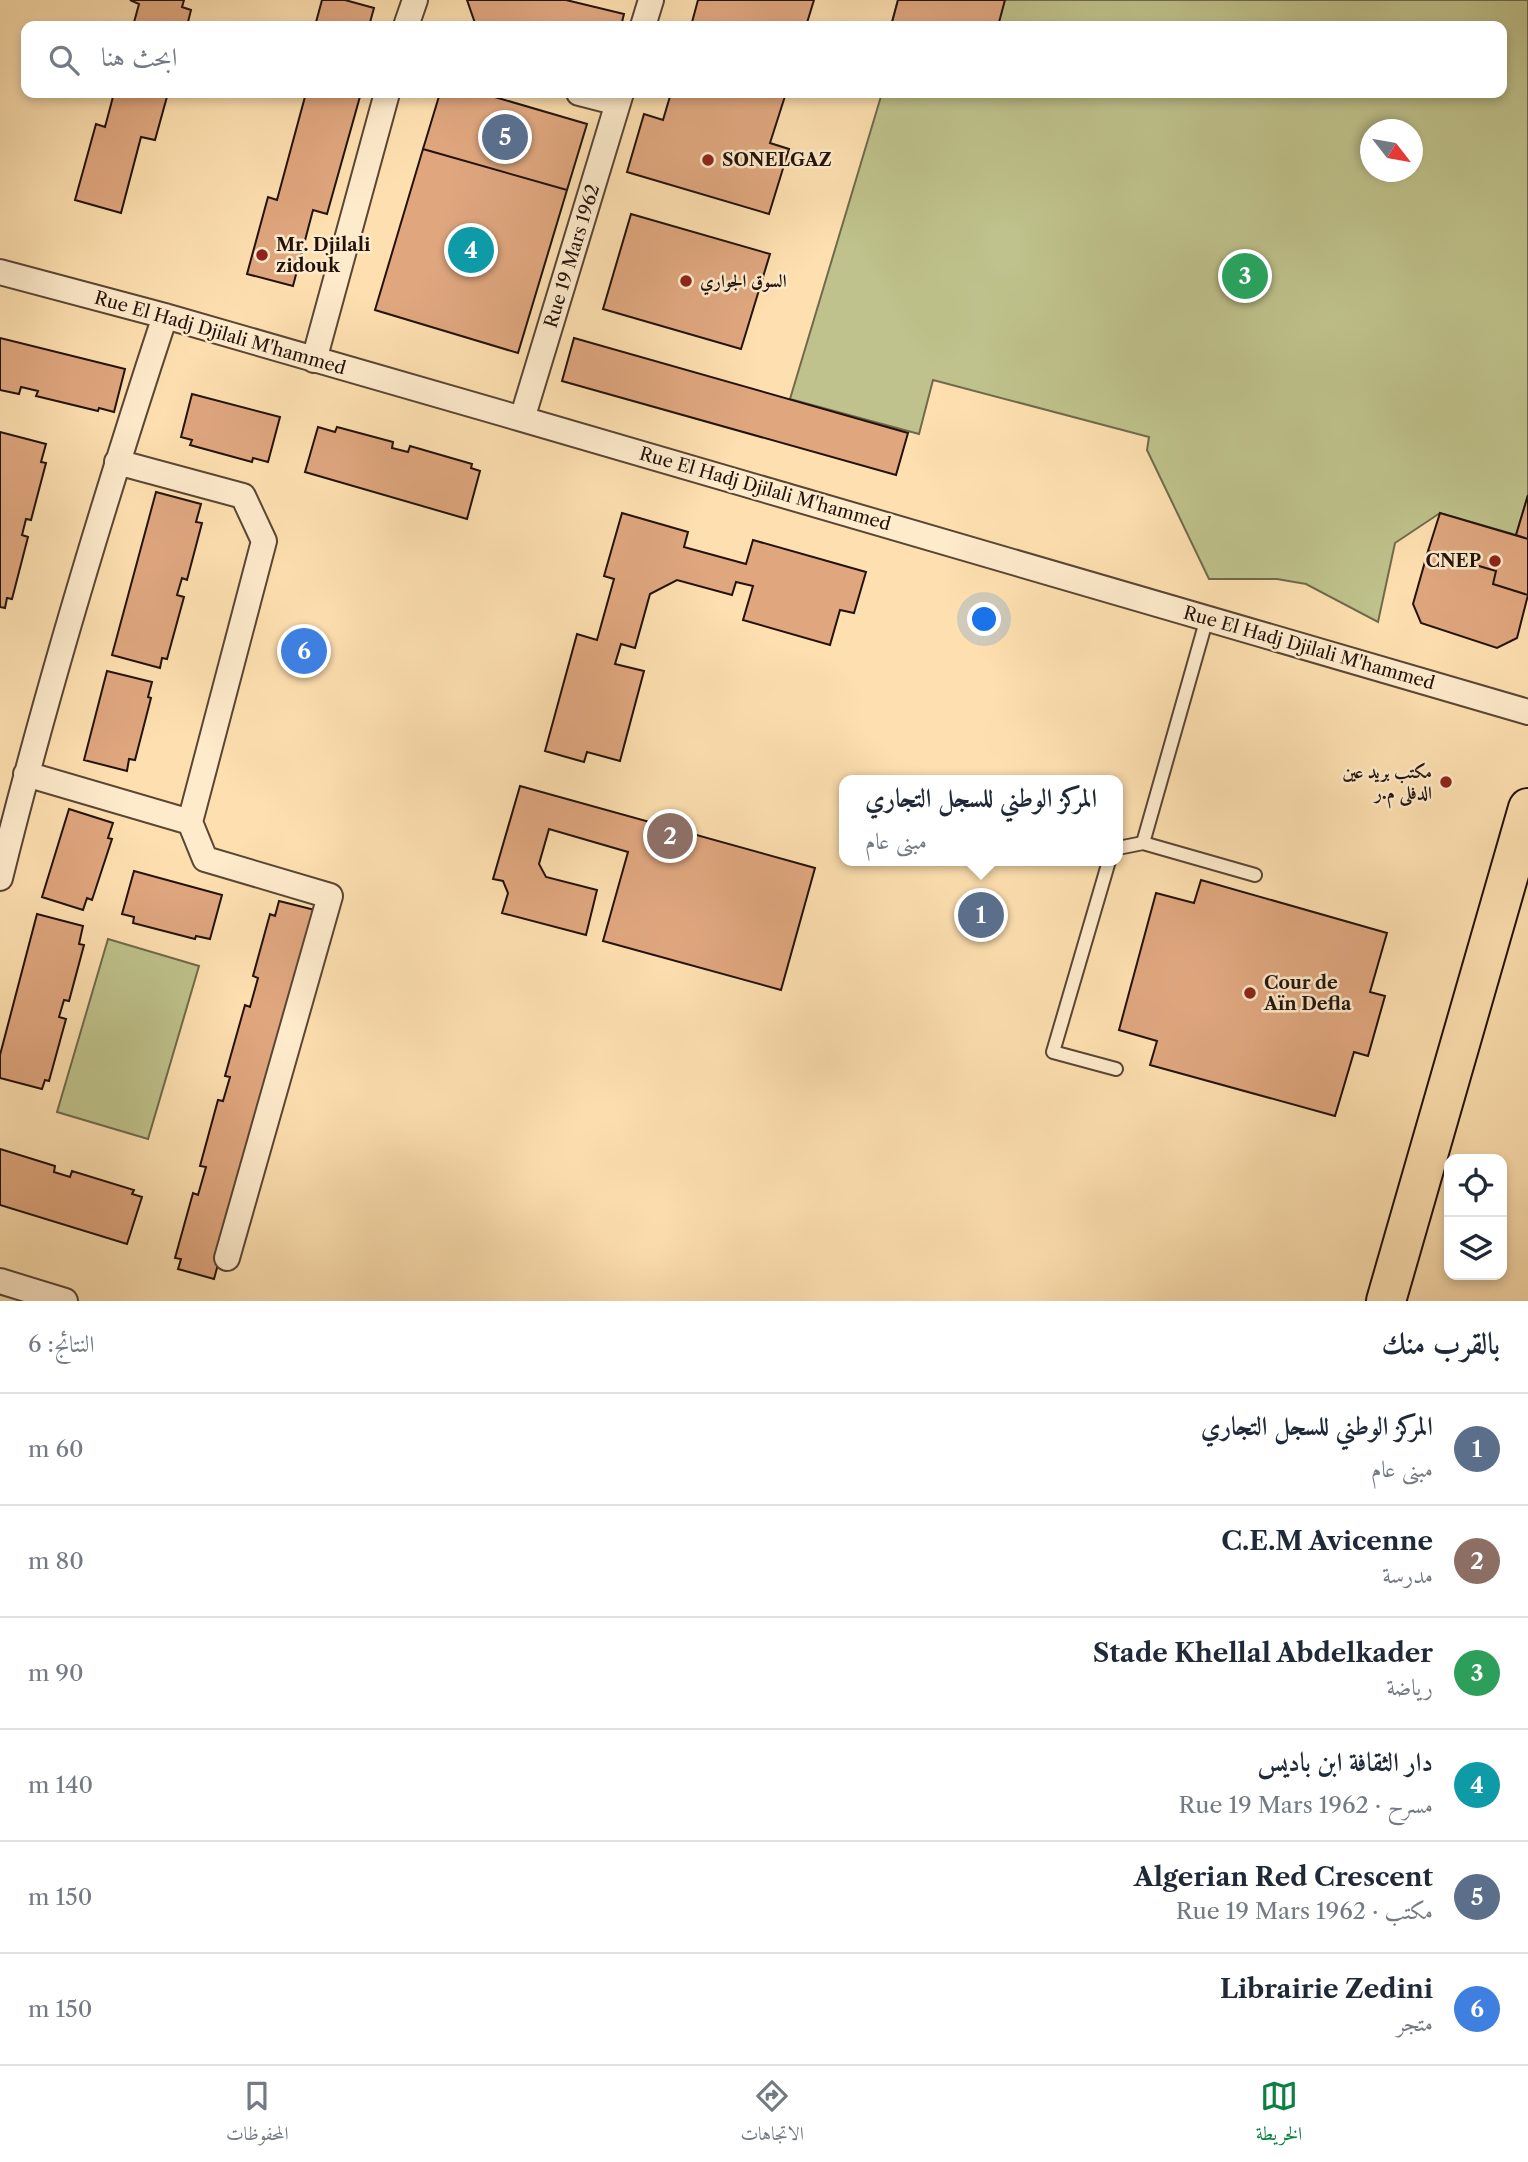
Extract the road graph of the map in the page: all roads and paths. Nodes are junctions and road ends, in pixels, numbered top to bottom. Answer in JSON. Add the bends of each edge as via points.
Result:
{"nodes":[{"id":1,"x":415,"y":0,"type":"edge"},
{"id":2,"x":651,"y":0,"type":"edge"},
{"id":3,"x":408,"y":21,"type":"edge"},
{"id":4,"x":645,"y":21,"type":"edge"},
{"id":5,"x":386,"y":98,"type":"edge"},
{"id":6,"x":620,"y":98,"type":"edge"},
{"id":7,"x":0,"y":272,"type":"edge"},
{"id":8,"x":165,"y":316,"type":"junction"},
{"id":9,"x":314,"y":360,"type":"junction"},
{"id":10,"x":522,"y":419,"type":"junction"},
{"id":11,"x":117,"y":462,"type":"junction"},
{"id":12,"x":1207,"y":618,"type":"junction"},
{"id":13,"x":1528,"y":712,"type":"edge"},
{"id":14,"x":26,"y":774,"type":"junction"},
{"id":15,"x":1528,"y":808,"type":"edge"},
{"id":16,"x":190,"y":822,"type":"junction"},
{"id":17,"x":1143,"y":843,"type":"junction"},
{"id":18,"x":1123,"y":847,"type":"edge"},
{"id":19,"x":1108,"y":866,"type":"edge"},
{"id":20,"x":1255,"y":875,"type":"dead end"},
{"id":21,"x":0,"y":878,"type":"edge"},
{"id":22,"x":1116,"y":1069,"type":"dead end"},
{"id":23,"x":227,"y":1258,"type":"dead end"},
{"id":24,"x":0,"y":1281,"type":"edge"},
{"id":25,"x":65,"y":1301,"type":"edge"},
{"id":26,"x":1386,"y":1301,"type":"edge"}],
"edges":[{"from":1,"to":3,"type":"street"},
{"from":2,"to":4,"type":"street"},
{"from":5,"to":9,"type":"street"},
{"from":6,"to":10,"type":"street","name":"Rue 19 Mars 1962"},
{"from":7,"to":8,"type":"street","name":"Rue El Hadj Djilali M'hammed"},
{"from":8,"to":9,"type":"street","name":"Rue El Hadj Djilali M'hammed"},
{"from":8,"to":11,"type":"street"},
{"from":9,"to":10,"type":"street","name":"Rue El Hadj Djilali M'hammed"},
{"from":10,"to":12,"type":"street","name":"Rue El Hadj Djilali M'hammed"},
{"from":11,"to":14,"type":"street"},
{"from":11,"to":16,"type":"street","via":[[243,496],[264,541]]},
{"from":12,"to":13,"type":"street","name":"Rue El Hadj Djilali M'hammed"},
{"from":12,"to":17,"type":"lane"},
{"from":14,"to":16,"type":"street"},
{"from":14,"to":21,"type":"street"},
{"from":15,"to":26,"type":"main road"},
{"from":16,"to":23,"type":"street","via":[[205,859],[330,896]]},
{"from":17,"to":18,"type":"lane"},
{"from":17,"to":20,"type":"lane"},
{"from":19,"to":22,"type":"lane","via":[[1053,1052]]},
{"from":24,"to":25,"type":"street"}]}
